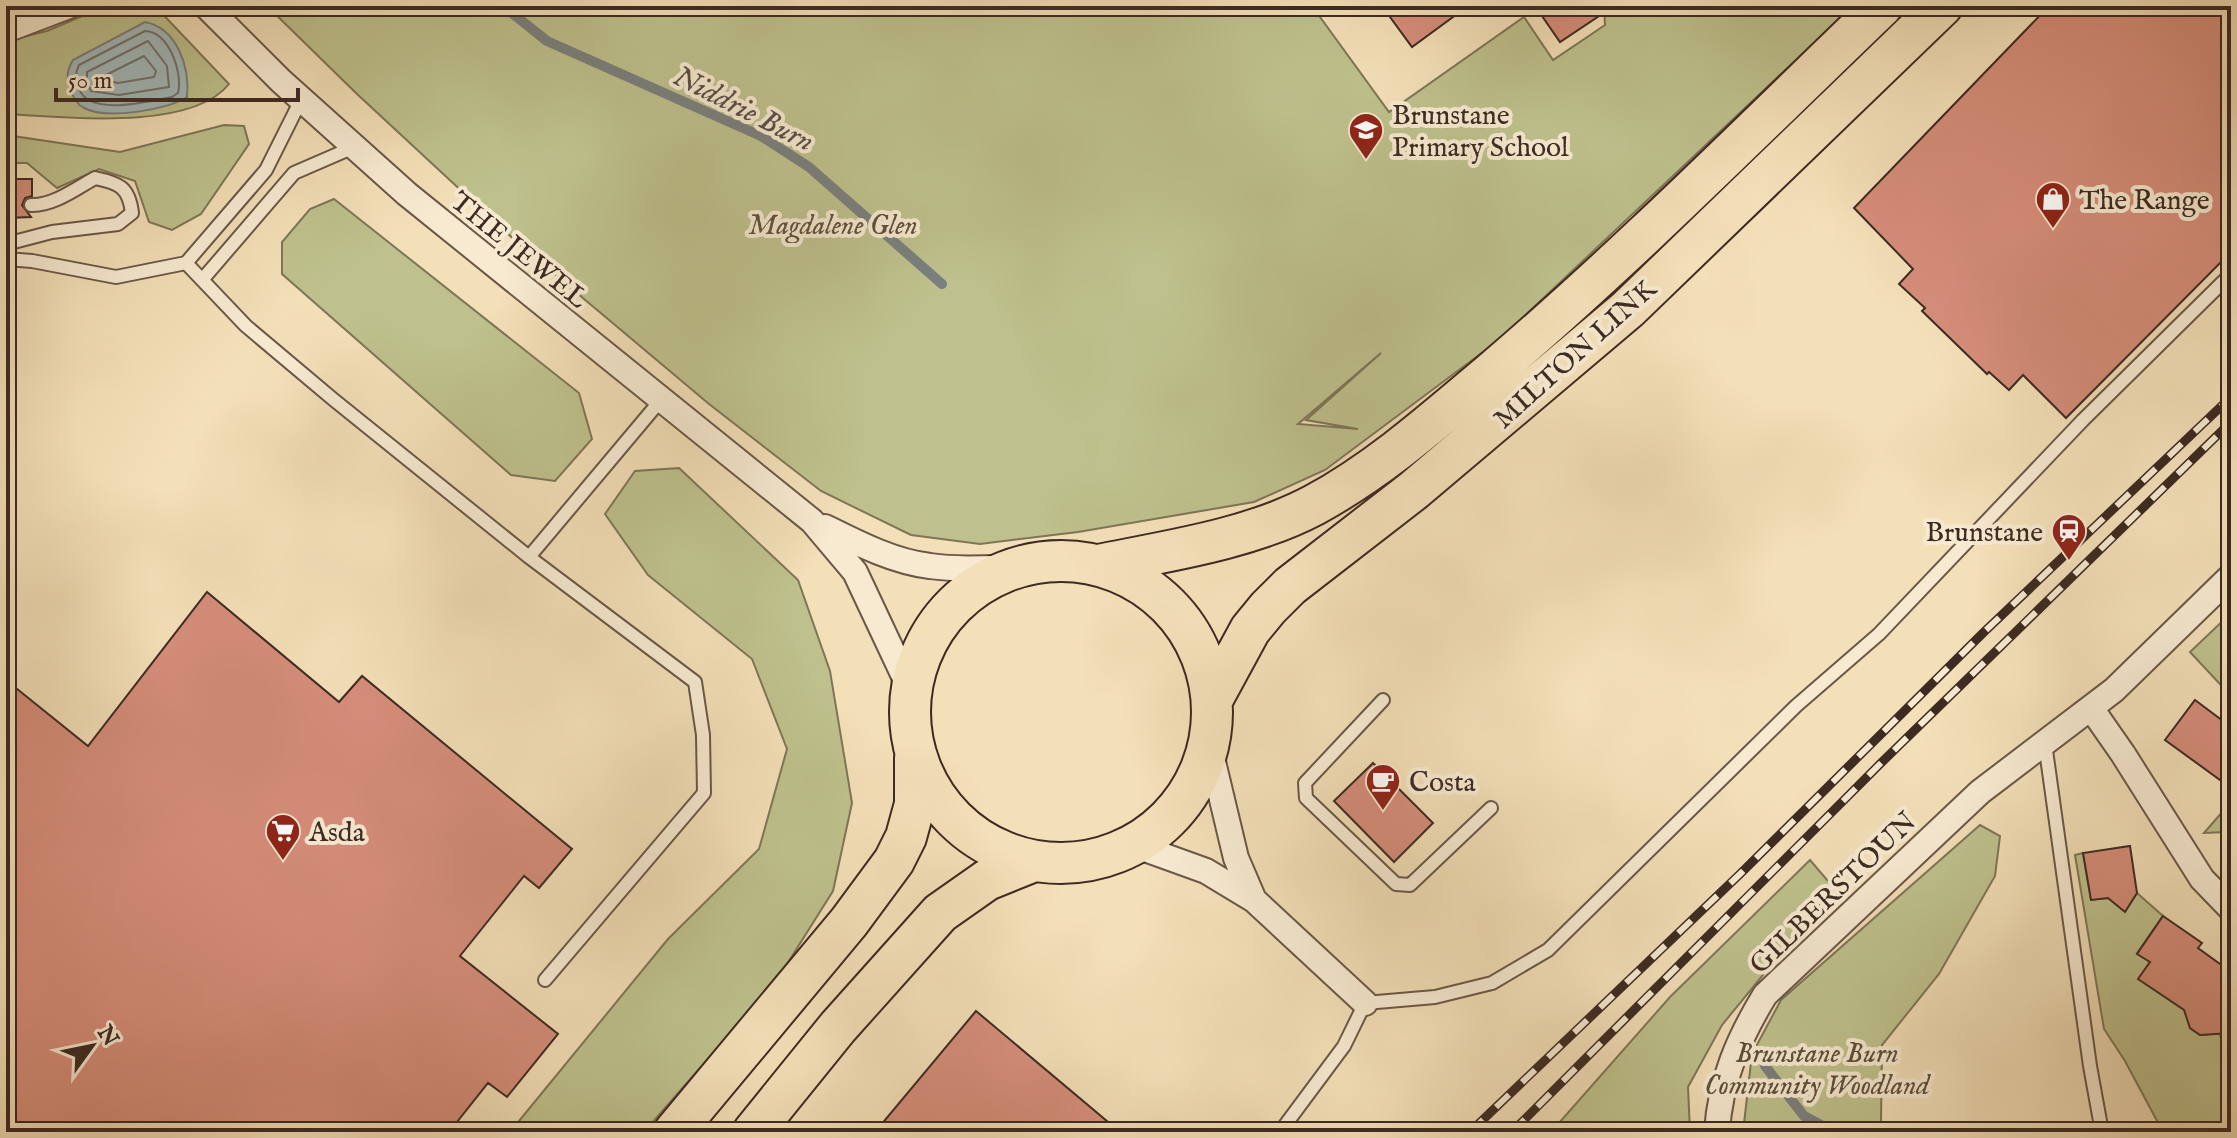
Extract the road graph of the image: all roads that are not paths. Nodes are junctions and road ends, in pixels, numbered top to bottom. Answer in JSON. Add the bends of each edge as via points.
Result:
{"nodes":[{"id":1,"x":69,"y":6,"type":"edge"},
{"id":2,"x":206,"y":6,"type":"edge"},
{"id":3,"x":1882,"y":6,"type":"edge"},
{"id":4,"x":1942,"y":6,"type":"edge"},
{"id":5,"x":6,"y":30,"type":"edge"},
{"id":6,"x":302,"y":98,"type":"junction"},
{"id":7,"x":354,"y":147,"type":"junction"},
{"id":8,"x":31,"y":205,"type":"dead end"},
{"id":9,"x":6,"y":244,"type":"edge"},
{"id":10,"x":6,"y":259,"type":"edge"},
{"id":11,"x":186,"y":263,"type":"junction"},
{"id":12,"x":2231,"y":274,"type":"edge"},
{"id":13,"x":202,"y":280,"type":"junction"},
{"id":14,"x":660,"y":401,"type":"junction"},
{"id":15,"x":812,"y":521,"type":"junction"},
{"id":16,"x":529,"y":557,"type":"junction"},
{"id":17,"x":1098,"y":565,"type":"junction"},
{"id":18,"x":1017,"y":567,"type":"junction"},
{"id":19,"x":2231,"y":576,"type":"edge"},
{"id":20,"x":911,"y":691,"type":"junction"},
{"id":21,"x":1212,"y":700,"type":"junction"},
{"id":22,"x":1383,"y":700,"type":"dead end"},
{"id":23,"x":2091,"y":708,"type":"junction"},
{"id":24,"x":2045,"y":743,"type":"junction"},
{"id":25,"x":1209,"y":745,"type":"junction"},
{"id":26,"x":915,"y":750,"type":"junction"},
{"id":27,"x":1491,"y":808,"type":"dead end"},
{"id":28,"x":1134,"y":845,"type":"junction"},
{"id":29,"x":1034,"y":861,"type":"junction"},
{"id":30,"x":1254,"y":900,"type":"junction"},
{"id":31,"x":2231,"y":909,"type":"edge"},
{"id":32,"x":545,"y":980,"type":"dead end"},
{"id":33,"x":1365,"y":1003,"type":"junction"},
{"id":34,"x":674,"y":1132,"type":"edge"},
{"id":35,"x":753,"y":1132,"type":"edge"},
{"id":36,"x":1280,"y":1132,"type":"edge"},
{"id":37,"x":1717,"y":1132,"type":"edge"},
{"id":38,"x":2102,"y":1132,"type":"edge"}],
"edges":[{"from":1,"to":5,"type":"street"},
{"from":2,"to":6,"type":"street","name":"THE JEWEL"},
{"from":3,"to":17,"type":"main road","name":"MILTON LINK","via":[[1566,309],[1363,476],[1278,520]]},
{"from":4,"to":21,"type":"main road","name":"MILTON LINK","via":[[1628,309],[1426,481],[1290,586],[1250,630]]},
{"from":6,"to":7,"type":"street","name":"THE JEWEL"},
{"from":6,"to":11,"type":"lane","via":[[266,170]]},
{"from":7,"to":13,"type":"lane","via":[[294,173]]},
{"from":7,"to":14,"type":"street","name":"THE JEWEL"},
{"from":8,"to":9,"type":"lane","via":[[39,206],[95,178],[117,183],[130,198],[132,213],[118,224]]},
{"from":10,"to":11,"type":"lane","via":[[116,277]]},
{"from":11,"to":13,"type":"lane"},
{"from":12,"to":33,"type":"lane","via":[[1879,634],[1796,706],[1548,950],[1492,983],[1435,997]]},
{"from":13,"to":16,"type":"lane","via":[[246,326]]},
{"from":14,"to":15,"type":"street","name":"THE JEWEL"},
{"from":14,"to":16,"type":"lane"},
{"from":15,"to":18,"type":"street","name":"THE JEWEL","via":[[926,566]]},
{"from":15,"to":20,"type":"street","name":"THE JEWEL","via":[[855,572]]},
{"from":16,"to":32,"type":"lane","via":[[695,682],[703,735],[704,793]]},
{"from":17,"to":18,"type":"main road","via":[[1074,561]]},
{"from":17,"to":21,"type":"main road","via":[[1144,585],[1181,619],[1198,647]]},
{"from":18,"to":20,"type":"main road","via":[[988,580],[944,616],[929,637]]},
{"from":19,"to":23,"type":"street","name":"GILBERSTOUN"},
{"from":20,"to":26,"type":"main road"},
{"from":21,"to":25,"type":"main road"},
{"from":22,"to":27,"type":"lane","via":[[1305,783],[1306,798],[1396,884],[1410,885]]},
{"from":23,"to":24,"type":"street","name":"GILBERSTOUN"},
{"from":23,"to":31,"type":"street","via":[[2202,879]]},
{"from":24,"to":37,"type":"street","name":"GILBERSTOUN","via":[[1980,792],[1765,995],[1740,1036],[1722,1087]]},
{"from":24,"to":38,"type":"lane"},
{"from":25,"to":28,"type":"main road","via":[[1184,801],[1162,826]]},
{"from":25,"to":30,"type":"street","via":[[1236,858]]},
{"from":26,"to":29,"type":"main road","via":[[928,784],[968,832]]},
{"from":26,"to":34,"type":"main road","via":[[915,804],[894,861]]},
{"from":28,"to":29,"type":"main road","via":[[1094,860]]},
{"from":28,"to":30,"type":"street","via":[[1206,871]]},
{"from":29,"to":35,"type":"main road","via":[[987,880],[940,913]]},
{"from":30,"to":33,"type":"street"},
{"from":33,"to":36,"type":"lane","via":[[1344,1046]]}]}
